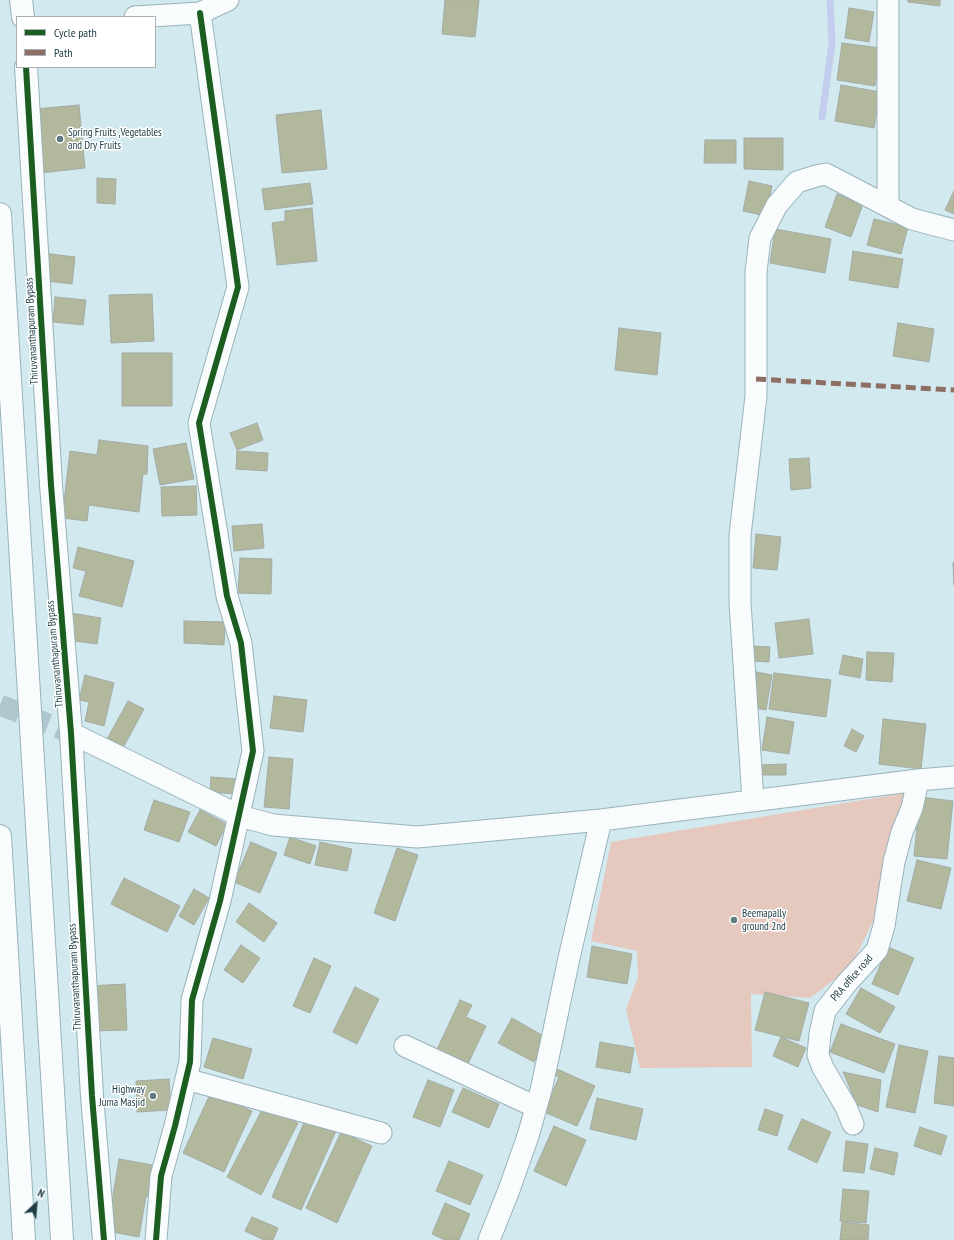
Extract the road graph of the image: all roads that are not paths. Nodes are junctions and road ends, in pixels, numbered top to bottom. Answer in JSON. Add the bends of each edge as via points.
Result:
{"nodes":[{"id":1,"x":21,"y":0,"type":"edge"},
{"id":2,"x":228,"y":0,"type":"edge"},
{"id":3,"x":888,"y":0,"type":"edge"},
{"id":4,"x":200,"y":13,"type":"junction"},
{"id":5,"x":23,"y":16,"type":"edge"},
{"id":6,"x":151,"y":16,"type":"edge"},
{"id":7,"x":26,"y":68,"type":"edge"},
{"id":8,"x":888,"y":206,"type":"junction"},
{"id":9,"x":0,"y":214,"type":"edge"},
{"id":10,"x":954,"y":230,"type":"edge"},
{"id":11,"x":72,"y":733,"type":"junction"},
{"id":12,"x":954,"y":777,"type":"edge"},
{"id":13,"x":918,"y":780,"type":"junction"},
{"id":14,"x":754,"y":800,"type":"junction"},
{"id":15,"x":240,"y":816,"type":"junction"},
{"id":16,"x":601,"y":820,"type":"junction"},
{"id":17,"x":0,"y":836,"type":"edge"},
{"id":18,"x":405,"y":1046,"type":"dead end"},
{"id":19,"x":186,"y":1079,"type":"junction"},
{"id":20,"x":536,"y":1107,"type":"junction"},
{"id":21,"x":853,"y":1124,"type":"dead end"},
{"id":22,"x":381,"y":1133,"type":"dead end"},
{"id":23,"x":24,"y":1240,"type":"edge"},
{"id":24,"x":62,"y":1240,"type":"edge"},
{"id":25,"x":104,"y":1240,"type":"edge"},
{"id":26,"x":156,"y":1240,"type":"edge"},
{"id":27,"x":489,"y":1240,"type":"edge"}],
"edges":[{"from":1,"to":5,"type":"main road"},
{"from":2,"to":4,"type":"street"},
{"from":3,"to":8,"type":"street"},
{"from":4,"to":6,"type":"street"},
{"from":4,"to":15,"type":"street","via":[[238,287],[199,423],[227,596],[241,643],[253,751]]},
{"from":7,"to":11,"type":"main road","name":"Thiruvananthapuram Bypass","via":[[51,485]]},
{"from":8,"to":10,"type":"street","via":[[912,219]]},
{"from":8,"to":14,"type":"street","via":[[826,174],[816,176],[797,182],[777,205],[760,238],[756,272],[756,396],[740,535],[740,603]]},
{"from":9,"to":24,"type":"main road"},
{"from":11,"to":15,"type":"street"},
{"from":11,"to":25,"type":"main road","name":"Thiruvananthapuram Bypass","via":[[92,1096]]},
{"from":12,"to":13,"type":"street"},
{"from":13,"to":14,"type":"street"},
{"from":13,"to":21,"type":"street","name":"PRA office road","via":[[912,808],[894,862],[884,926],[877,950],[825,1011],[820,1034],[818,1055]]},
{"from":14,"to":16,"type":"street"},
{"from":15,"to":16,"type":"street","via":[[273,826],[417,837]]},
{"from":15,"to":19,"type":"street","via":[[220,901],[192,1000],[190,1062]]},
{"from":16,"to":20,"type":"street"},
{"from":17,"to":23,"type":"main road"},
{"from":18,"to":20,"type":"street"},
{"from":19,"to":22,"type":"street"},
{"from":19,"to":26,"type":"street","via":[[160,1176]]},
{"from":20,"to":27,"type":"street","via":[[509,1190]]}]}
